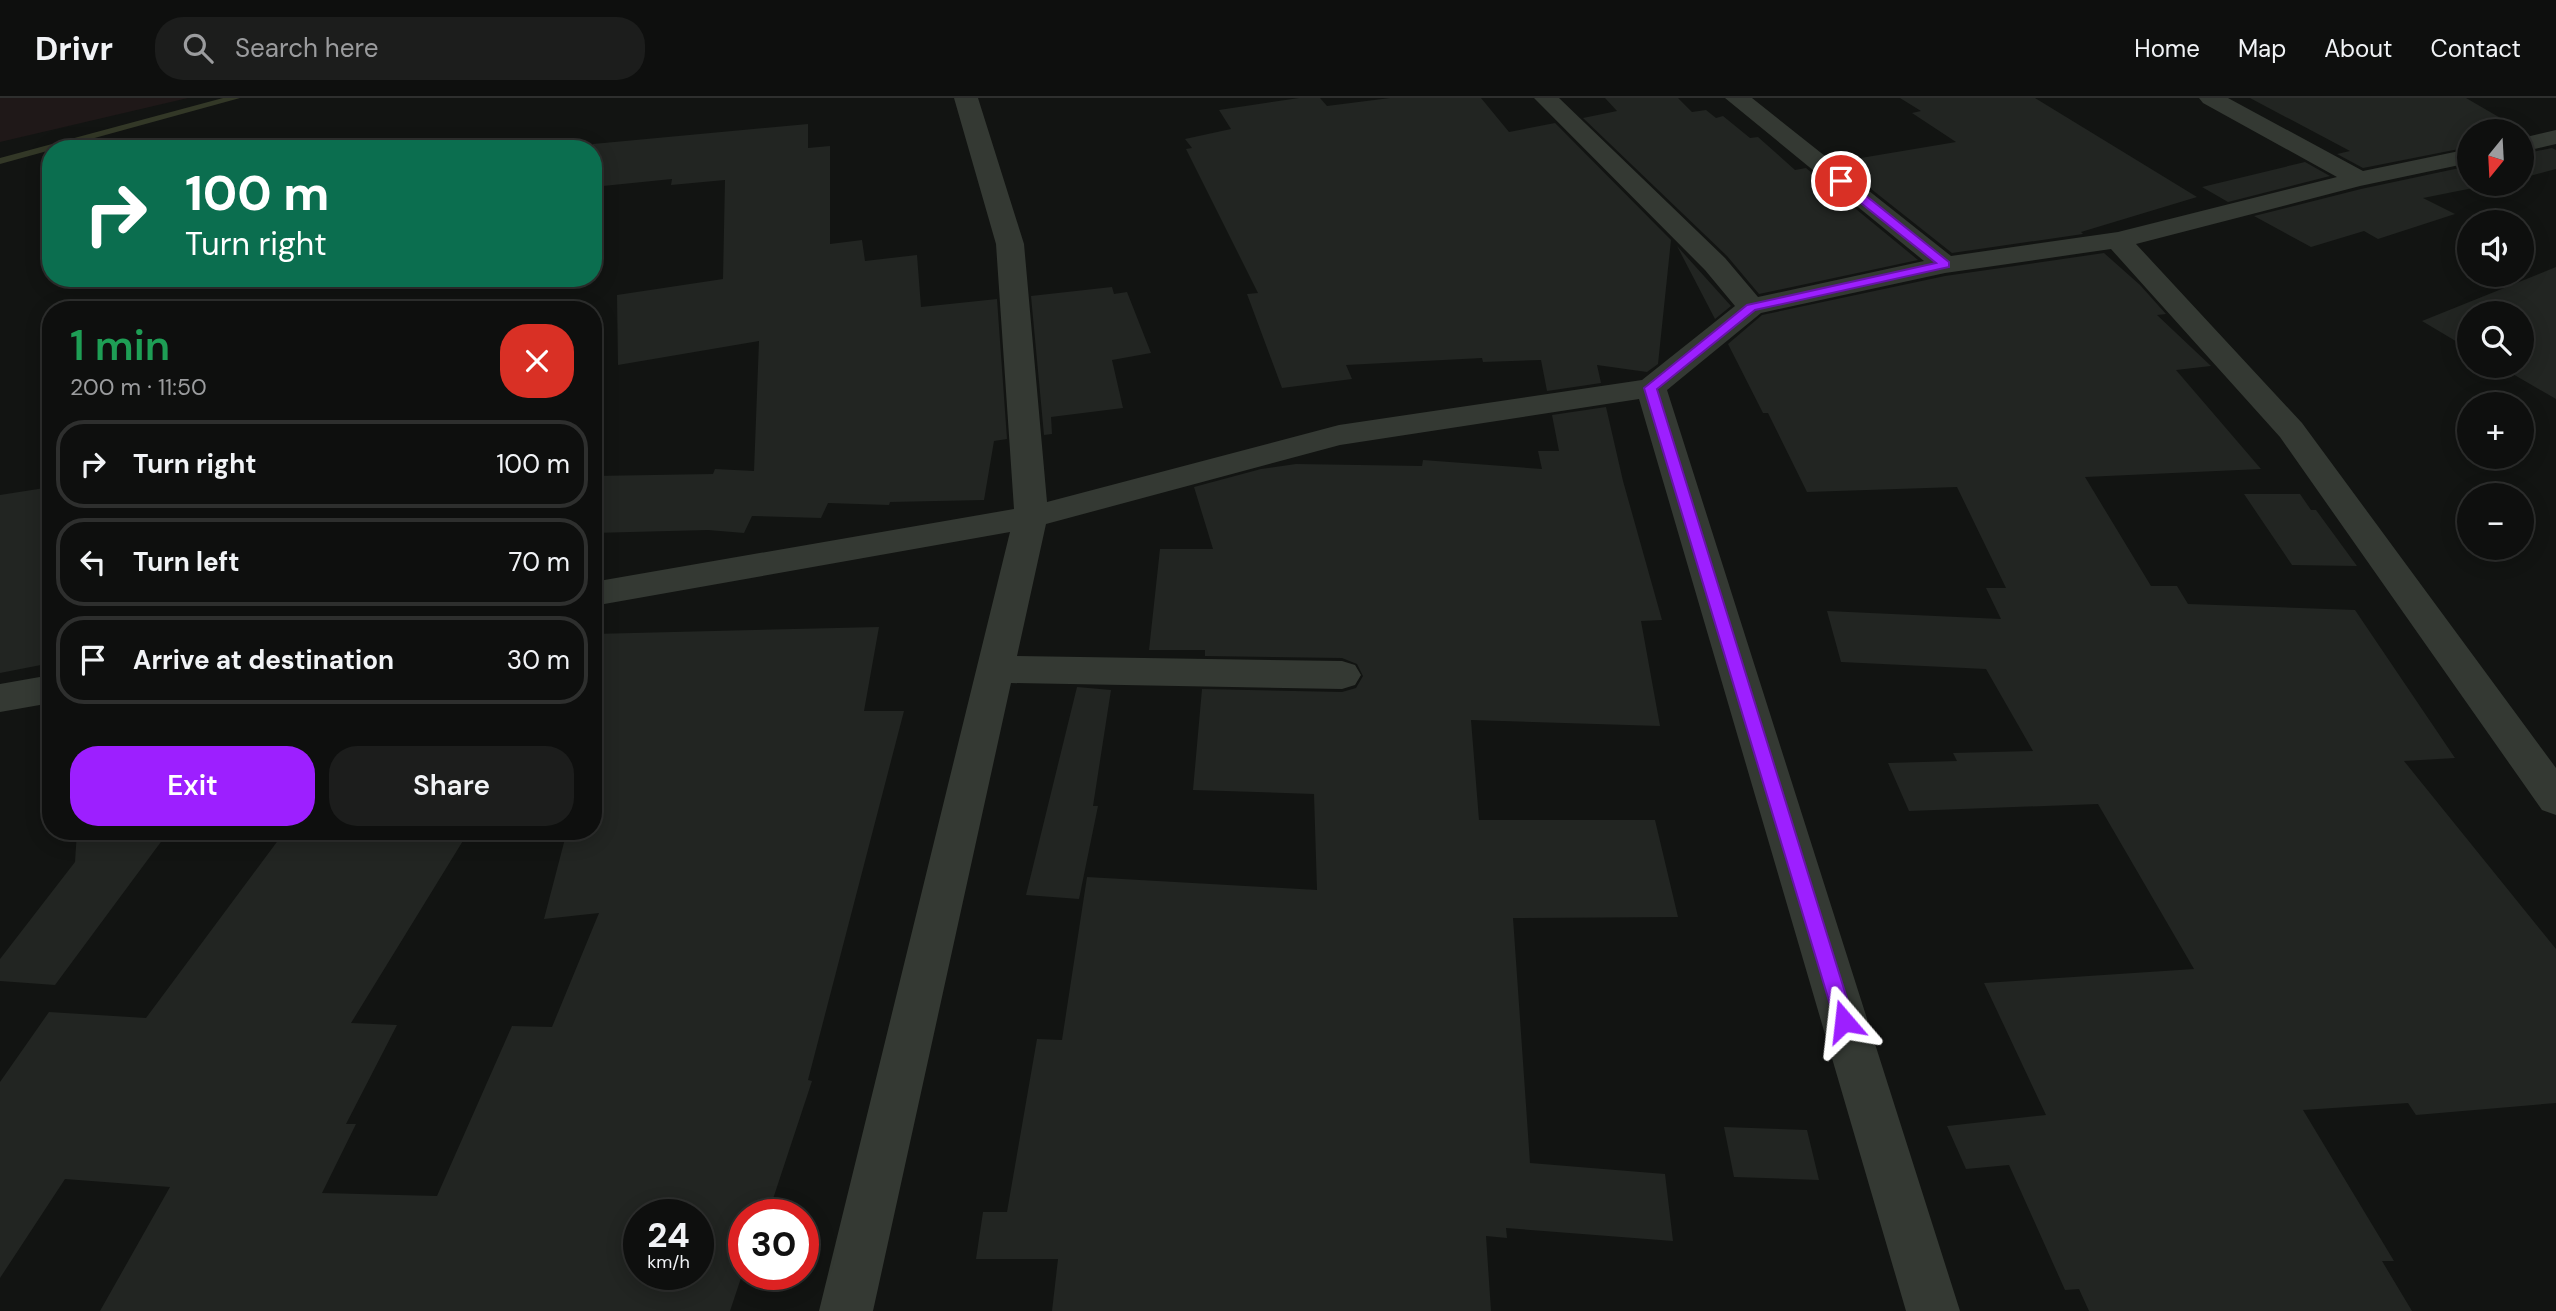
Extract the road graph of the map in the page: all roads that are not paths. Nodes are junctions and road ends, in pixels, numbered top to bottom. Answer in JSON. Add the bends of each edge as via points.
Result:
{"nodes":[{"id":1,"x":966,"y":98,"type":"edge"},
{"id":2,"x":1546,"y":98,"type":"edge"},
{"id":3,"x":1737,"y":98,"type":"edge"},
{"id":4,"x":2211,"y":98,"type":"edge"},
{"id":5,"x":2556,"y":136,"type":"edge"},
{"id":6,"x":2534,"y":142,"type":"edge"},
{"id":7,"x":2457,"y":159,"type":"edge"},
{"id":8,"x":2359,"y":179,"type":"junction"},
{"id":9,"x":2118,"y":240,"type":"junction"},
{"id":10,"x":1945,"y":265,"type":"junction"},
{"id":11,"x":1751,"y":307,"type":"junction"},
{"id":12,"x":1651,"y":388,"type":"junction"},
{"id":13,"x":1031,"y":517,"type":"junction"},
{"id":14,"x":602,"y":592,"type":"edge"},
{"id":15,"x":996,"y":668,"type":"junction"},
{"id":16,"x":1342,"y":675,"type":"dead end"},
{"id":17,"x":42,"y":691,"type":"edge"},
{"id":18,"x":0,"y":698,"type":"edge"},
{"id":19,"x":2556,"y":799,"type":"edge"},
{"id":20,"x":846,"y":1311,"type":"edge"},
{"id":21,"x":1933,"y":1311,"type":"edge"}],
"edges":[{"from":1,"to":13,"type":"street","via":[[1010,244]]},
{"from":2,"to":11,"type":"street","via":[[1715,264]]},
{"from":3,"to":10,"type":"street"},
{"from":4,"to":8,"type":"street"},
{"from":5,"to":6,"type":"street"},
{"from":7,"to":8,"type":"street"},
{"from":8,"to":9,"type":"street"},
{"from":9,"to":10,"type":"street"},
{"from":9,"to":19,"type":"street","via":[[2291,430]]},
{"from":10,"to":11,"type":"street"},
{"from":11,"to":12,"type":"street"},
{"from":12,"to":13,"type":"street","via":[[1339,435]]},
{"from":12,"to":21,"type":"street"},
{"from":13,"to":14,"type":"street"},
{"from":13,"to":15,"type":"street"},
{"from":15,"to":16,"type":"street"},
{"from":15,"to":20,"type":"street"},
{"from":17,"to":18,"type":"street"}]}
